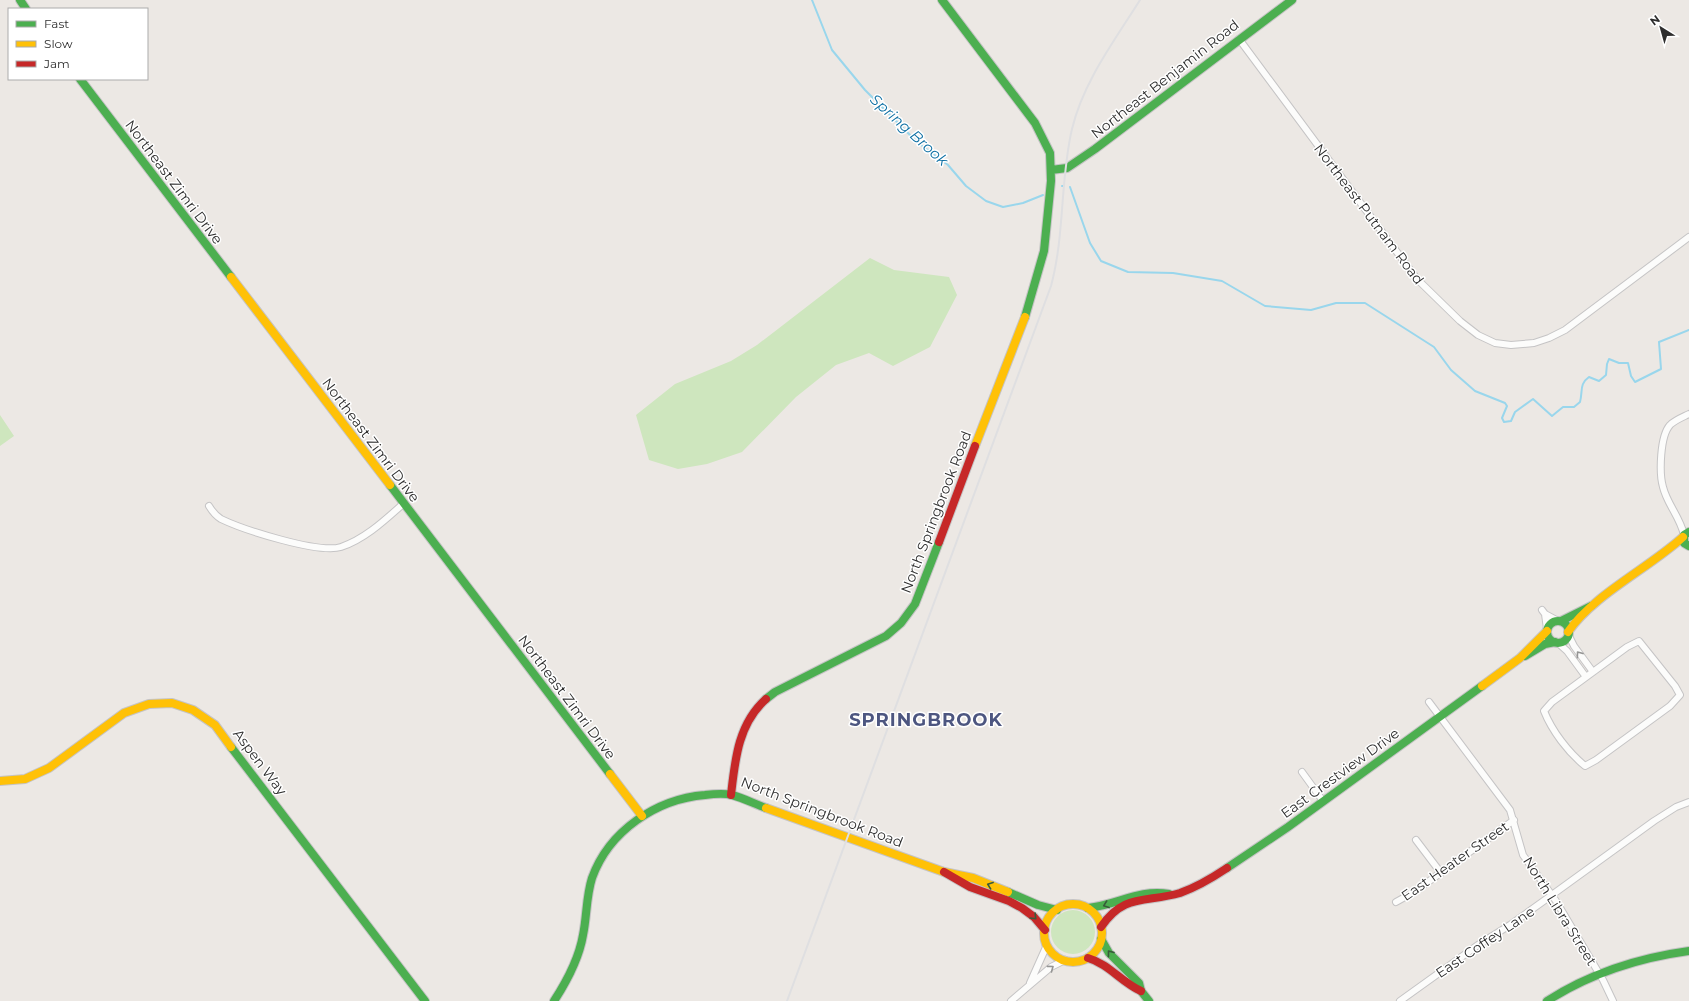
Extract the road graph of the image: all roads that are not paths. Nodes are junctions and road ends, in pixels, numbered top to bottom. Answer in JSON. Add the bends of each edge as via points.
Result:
{"nodes":[{"id":1,"x":942,"y":0,"type":"edge"},
{"id":2,"x":1292,"y":0,"type":"edge"},
{"id":3,"x":1239,"y":39,"type":"junction"},
{"id":4,"x":81,"y":80,"type":"edge"},
{"id":5,"x":1051,"y":170,"type":"junction"},
{"id":6,"x":1689,"y":237,"type":"edge"},
{"id":7,"x":1689,"y":414,"type":"edge"},
{"id":8,"x":404,"y":504,"type":"junction"},
{"id":9,"x":209,"y":506,"type":"dead end"},
{"id":10,"x":1686,"y":533,"type":"edge"},
{"id":11,"x":1687,"y":546,"type":"edge"},
{"id":12,"x":1672,"y":547,"type":"junction"},
{"id":13,"x":1593,"y":605,"type":"junction"},
{"id":14,"x":1559,"y":621,"type":"junction"},
{"id":15,"x":1547,"y":630,"type":"junction"},
{"id":16,"x":1568,"y":633,"type":"junction"},
{"id":17,"x":1556,"y":642,"type":"junction"},
{"id":18,"x":1520,"y":658,"type":"junction"},
{"id":19,"x":1593,"y":672,"type":"junction"},
{"id":20,"x":1586,"y":677,"type":"junction"},
{"id":21,"x":1429,"y":702,"type":"dead end"},
{"id":22,"x":1440,"y":717,"type":"junction"},
{"id":23,"x":1302,"y":772,"type":"dead end"},
{"id":24,"x":0,"y":781,"type":"edge"},
{"id":25,"x":731,"y":795,"type":"junction"},
{"id":26,"x":1323,"y":801,"type":"junction"},
{"id":27,"x":1689,"y":802,"type":"edge"},
{"id":28,"x":642,"y":816,"type":"junction"},
{"id":29,"x":1514,"y":820,"type":"junction"},
{"id":30,"x":1416,"y":840,"type":"dead end"},
{"id":31,"x":944,"y":872,"type":"junction"},
{"id":32,"x":1441,"y":873,"type":"junction"},
{"id":33,"x":1169,"y":894,"type":"junction"},
{"id":34,"x":1552,"y":895,"type":"junction"},
{"id":35,"x":1396,"y":902,"type":"dead end"},
{"id":36,"x":1088,"y":908,"type":"junction"},
{"id":37,"x":1057,"y":910,"type":"junction"},
{"id":38,"x":1101,"y":927,"type":"junction"},
{"id":39,"x":1045,"y":930,"type":"junction"},
{"id":40,"x":1102,"y":939,"type":"junction"},
{"id":41,"x":1047,"y":945,"type":"junction"},
{"id":42,"x":1689,"y":951,"type":"edge"},
{"id":43,"x":1088,"y":958,"type":"junction"},
{"id":44,"x":1065,"y":960,"type":"junction"},
{"id":45,"x":1599,"y":973,"type":"junction"},
{"id":46,"x":1030,"y":983,"type":"junction"},
{"id":47,"x":1141,"y":991,"type":"junction"},
{"id":48,"x":425,"y":1001,"type":"edge"},
{"id":49,"x":554,"y":1001,"type":"edge"},
{"id":50,"x":1011,"y":1001,"type":"edge"},
{"id":51,"x":1149,"y":1001,"type":"edge"},
{"id":52,"x":1400,"y":1001,"type":"edge"},
{"id":53,"x":1547,"y":1001,"type":"edge"},
{"id":54,"x":1613,"y":1001,"type":"edge"}],
"edges":[{"from":1,"to":5,"type":"street","name":"North Springbrook Road","via":[[1039,129],[1047,144]]},
{"from":2,"to":3,"type":"street","name":"Northeast Benjamin Road"},
{"from":3,"to":5,"type":"street","name":"Northeast Benjamin Road","via":[[1084,157],[1067,168]]},
{"from":3,"to":6,"type":"street","name":"Northeast Putnam Road","via":[[1417,279],[1460,321],[1478,335],[1495,343],[1534,343],[1565,330]]},
{"from":4,"to":8,"type":"street","name":"Northeast Zimri Drive"},
{"from":5,"to":25,"type":"street","name":"North Springbrook Road","via":[[1046,234],[1037,278],[915,604],[901,623],[886,636],[775,692],[754,710],[738,744]]},
{"from":7,"to":10,"type":"street","via":[[1671,424],[1665,432],[1661,476],[1663,487]]},
{"from":8,"to":9,"type":"street","via":[[355,541],[330,550],[254,531],[221,519]]},
{"from":8,"to":28,"type":"street","name":"Northeast Zimri Drive"},
{"from":10,"to":11,"type":"street","via":[[1683,541]]},
{"from":10,"to":12,"type":"street"},
{"from":11,"to":12,"type":"street"},
{"from":12,"to":13,"type":"street"},
{"from":13,"to":14,"type":"street"},
{"from":13,"to":16,"type":"street"},
{"from":14,"to":15,"type":"street","via":[[1552,623]]},
{"from":14,"to":15,"type":"street","via":[[1543,612]]},
{"from":14,"to":16,"type":"street","via":[[1566,625]]},
{"from":15,"to":17,"type":"street","via":[[1549,638]]},
{"from":15,"to":18,"type":"street","name":"East Crestview Drive"},
{"from":16,"to":17,"type":"street","via":[[1564,640]]},
{"from":19,"to":16,"type":"street","one_way":true},
{"from":17,"to":18,"type":"street","name":"East Crestview Drive","via":[[1545,644]]},
{"from":17,"to":20,"type":"street","via":[[1567,651]]},
{"from":18,"to":22,"type":"street","name":"East Crestview Drive"},
{"from":19,"to":20,"type":"street"},
{"from":19,"to":20,"type":"street","via":[[1639,641],[1680,695],[1670,706],[1585,766],[1548,722],[1544,711]]},
{"from":21,"to":22,"type":"street","name":"North Libra Street"},
{"from":22,"to":26,"type":"street","name":"East Crestview Drive"},
{"from":22,"to":29,"type":"street","name":"North Libra Street","via":[[1510,810]]},
{"from":23,"to":26,"type":"street"},
{"from":24,"to":48,"type":"street","name":"Aspen Way","via":[[25,779],[49,768],[124,713],[138,706],[167,701],[197,711],[215,725]]},
{"from":25,"to":28,"type":"street","via":[[700,793],[682,797],[653,808]]},
{"from":25,"to":31,"type":"street","name":"North Springbrook Road"},
{"from":26,"to":33,"type":"street","name":"East Crestview Drive","via":[[1202,884]]},
{"from":27,"to":34,"type":"street","name":"East Coffey Lane","via":[[1654,821]]},
{"from":28,"to":49,"type":"street","via":[[618,837],[595,871],[590,885],[585,926],[578,954],[567,981]]},
{"from":29,"to":32,"type":"street","name":"East Heater Street"},
{"from":29,"to":34,"type":"street","name":"North Libra Street","via":[[1523,854]]},
{"from":30,"to":32,"type":"street"},
{"from":37,"to":31,"type":"street","name":"North Springbrook Road","one_way":true,"via":[[1040,907],[957,873]]},
{"from":31,"to":39,"type":"street","name":"North Springbrook Road","one_way":true,"via":[[954,880],[1021,906],[1035,916]]},
{"from":32,"to":35,"type":"street","name":"East Heater Street"},
{"from":33,"to":36,"type":"street","name":"East Crestview Drive","one_way":true,"via":[[1158,891],[1140,893],[1105,906]]},
{"from":33,"to":38,"type":"street","name":"East Crestview Drive","via":[[1157,899],[1127,903],[1110,914]]},
{"from":34,"to":45,"type":"street","name":"North Libra Street"},
{"from":34,"to":52,"type":"street","name":"East Coffey Lane","via":[[1478,944]]},
{"from":36,"to":37,"type":"street","via":[[1071,905]]},
{"from":36,"to":38,"type":"street","via":[[1094,913]]},
{"from":37,"to":39,"type":"street","via":[[1050,916]]},
{"from":38,"to":40,"type":"street"},
{"from":39,"to":41,"type":"street"},
{"from":40,"to":43,"type":"street"},
{"from":47,"to":40,"type":"street","one_way":true,"via":[[1139,984],[1109,953]]},
{"from":41,"to":44,"type":"street","via":[[1054,954]]},
{"from":41,"to":46,"type":"street"},
{"from":42,"to":45,"type":"street","via":[[1642,958]]},
{"from":43,"to":44,"type":"street","via":[[1076,962]]},
{"from":43,"to":47,"type":"street","via":[[1102,962]]},
{"from":46,"to":44,"type":"street","one_way":true},
{"from":45,"to":53,"type":"street","via":[[1576,983]]},
{"from":45,"to":54,"type":"street","name":"North Libra Street"},
{"from":46,"to":50,"type":"street"},
{"from":47,"to":51,"type":"street"}]}
